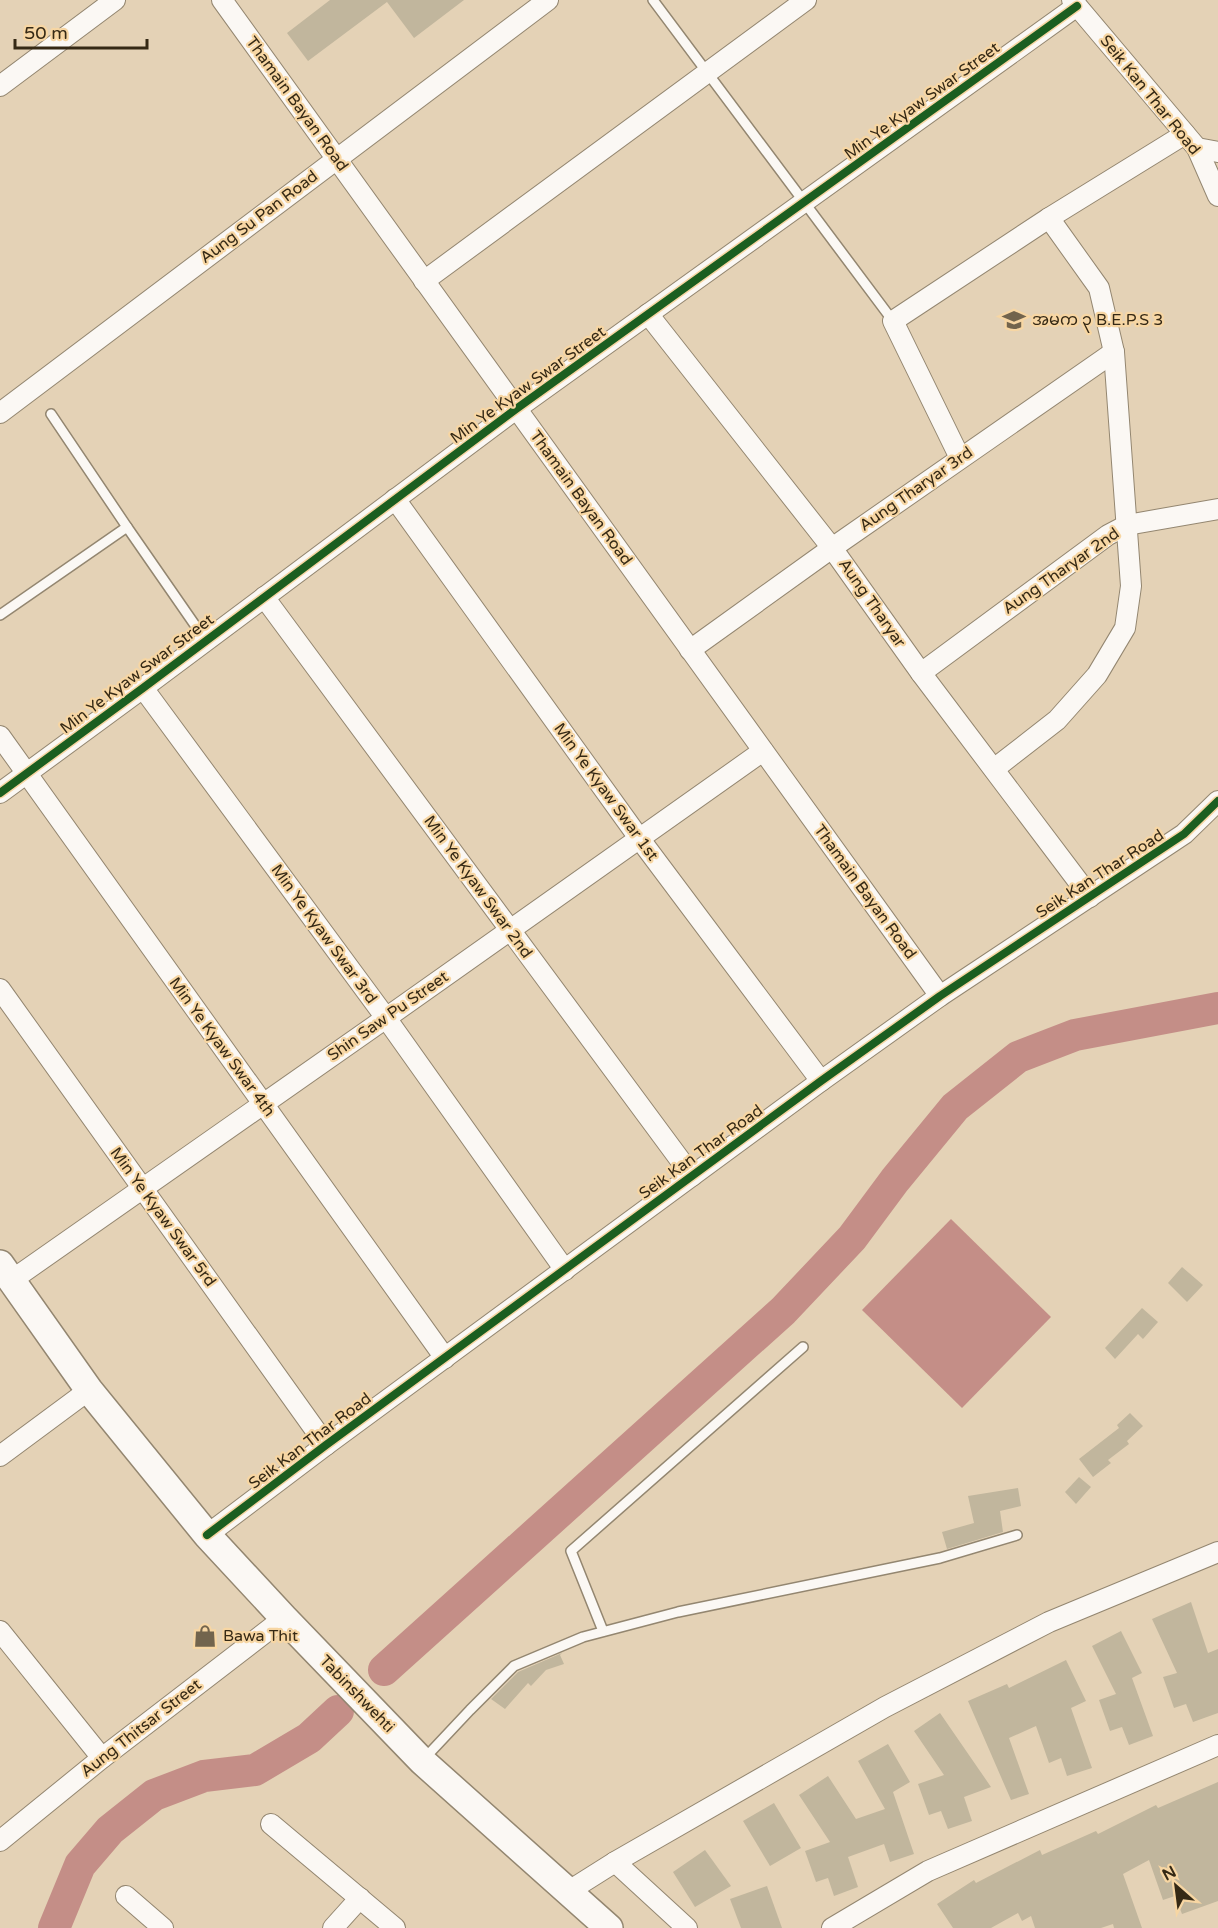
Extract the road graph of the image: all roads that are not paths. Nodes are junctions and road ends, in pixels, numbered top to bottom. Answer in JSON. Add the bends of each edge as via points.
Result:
{"nodes":[{"id":1,"x":115,"y":0,"type":"edge"},
{"id":2,"x":222,"y":0,"type":"edge"},
{"id":3,"x":548,"y":0,"type":"edge"},
{"id":4,"x":653,"y":0,"type":"edge"},
{"id":5,"x":806,"y":0,"type":"edge"},
{"id":6,"x":1078,"y":2,"type":"edge"},
{"id":7,"x":708,"y":72,"type":"junction"},
{"id":8,"x":0,"y":86,"type":"edge"},
{"id":9,"x":1191,"y":141,"type":"junction"},
{"id":10,"x":1218,"y":152,"type":"edge"},
{"id":11,"x":336,"y":158,"type":"junction"},
{"id":12,"x":1218,"y":196,"type":"edge"},
{"id":13,"x":805,"y":201,"type":"junction"},
{"id":14,"x":1049,"y":218,"type":"junction"},
{"id":15,"x":424,"y":281,"type":"junction"},
{"id":16,"x":648,"y":314,"type":"junction"},
{"id":17,"x":892,"y":321,"type":"junction"},
{"id":18,"x":1114,"y":352,"type":"junction"},
{"id":19,"x":516,"y":409,"type":"junction"},
{"id":20,"x":0,"y":413,"type":"edge"},
{"id":21,"x":51,"y":414,"type":"dead end"},
{"id":22,"x":960,"y":458,"type":"junction"},
{"id":23,"x":395,"y":499,"type":"junction"},
{"id":24,"x":1218,"y":509,"type":"edge"},
{"id":25,"x":1127,"y":525,"type":"junction"},
{"id":26,"x":127,"y":526,"type":"junction"},
{"id":27,"x":832,"y":548,"type":"junction"},
{"id":28,"x":264,"y":597,"type":"junction"},
{"id":29,"x":0,"y":615,"type":"edge"},
{"id":30,"x":206,"y":641,"type":"junction"},
{"id":31,"x":690,"y":650,"type":"junction"},
{"id":32,"x":921,"y":673,"type":"junction"},
{"id":33,"x":143,"y":688,"type":"junction"},
{"id":34,"x":0,"y":736,"type":"edge"},
{"id":35,"x":763,"y":751,"type":"junction"},
{"id":36,"x":994,"y":770,"type":"junction"},
{"id":37,"x":26,"y":773,"type":"junction"},
{"id":38,"x":0,"y":793,"type":"edge"},
{"id":39,"x":1218,"y":801,"type":"edge"},
{"id":40,"x":639,"y":838,"type":"junction"},
{"id":41,"x":1090,"y":897,"type":"junction"},
{"id":42,"x":510,"y":930,"type":"junction"},
{"id":43,"x":0,"y":989,"type":"edge"},
{"id":44,"x":940,"y":996,"type":"junction"},
{"id":45,"x":386,"y":1018,"type":"junction"},
{"id":46,"x":821,"y":1081,"type":"junction"},
{"id":47,"x":263,"y":1103,"type":"junction"},
{"id":48,"x":692,"y":1176,"type":"junction"},
{"id":49,"x":142,"y":1188,"type":"junction"},
{"id":50,"x":565,"y":1270,"type":"junction"},
{"id":51,"x":6,"y":1272,"type":"edge"},
{"id":52,"x":803,"y":1347,"type":"dead end"},
{"id":53,"x":445,"y":1358,"type":"junction"},
{"id":54,"x":89,"y":1390,"type":"junction"},
{"id":55,"x":326,"y":1445,"type":"junction"},
{"id":56,"x":0,"y":1456,"type":"edge"},
{"id":57,"x":207,"y":1535,"type":"junction"},
{"id":58,"x":1017,"y":1535,"type":"dead end"},
{"id":59,"x":1218,"y":1552,"type":"edge"},
{"id":60,"x":284,"y":1618,"type":"junction"},
{"id":61,"x":603,"y":1631,"type":"junction"},
{"id":62,"x":3,"y":1643,"type":"edge"},
{"id":63,"x":1218,"y":1745,"type":"edge"},
{"id":64,"x":102,"y":1758,"type":"junction"},
{"id":65,"x":422,"y":1761,"type":"junction"},
{"id":66,"x":271,"y":1824,"type":"dead end"},
{"id":67,"x":0,"y":1841,"type":"edge"},
{"id":68,"x":615,"y":1862,"type":"junction"},
{"id":69,"x":569,"y":1891,"type":"junction"},
{"id":70,"x":126,"y":1896,"type":"dead end"},
{"id":71,"x":360,"y":1898,"type":"junction"},
{"id":72,"x":163,"y":1928,"type":"edge"},
{"id":73,"x":333,"y":1928,"type":"edge"},
{"id":74,"x":395,"y":1928,"type":"edge"},
{"id":75,"x":609,"y":1928,"type":"edge"},
{"id":76,"x":687,"y":1928,"type":"edge"},
{"id":77,"x":832,"y":1928,"type":"edge"}],
"edges":[{"from":1,"to":8,"type":"street"},
{"from":2,"to":11,"type":"street","name":"Thamain Bayan Road"},
{"from":3,"to":11,"type":"street","name":"Aung Su Pan Road"},
{"from":4,"to":7,"type":"lane"},
{"from":5,"to":7,"type":"street"},
{"from":6,"to":9,"type":"street","name":"Seik Kan Thar Road"},
{"from":6,"to":13,"type":"street","name":"Min Ye Kyaw Swar Street"},
{"from":7,"to":13,"type":"lane"},
{"from":7,"to":15,"type":"street"},
{"from":9,"to":10,"type":"street"},
{"from":9,"to":12,"type":"street","name":"Seik Kan Thar Road"},
{"from":9,"to":14,"type":"street"},
{"from":11,"to":15,"type":"street","name":"Thamain Bayan Road"},
{"from":11,"to":20,"type":"street","name":"Aung Su Pan Road"},
{"from":13,"to":16,"type":"street","name":"Min Ye Kyaw Swar Street"},
{"from":13,"to":17,"type":"lane"},
{"from":14,"to":17,"type":"street"},
{"from":14,"to":18,"type":"street","via":[[1099,288]]},
{"from":15,"to":19,"type":"street","name":"Thamain Bayan Road"},
{"from":16,"to":19,"type":"street","name":"Min Ye Kyaw Swar Street"},
{"from":16,"to":27,"type":"street","name":"Aung Tharyar"},
{"from":17,"to":22,"type":"street"},
{"from":18,"to":22,"type":"street","name":"Aung Tharyar 3rd"},
{"from":18,"to":25,"type":"street"},
{"from":19,"to":23,"type":"street","name":"Min Ye Kyaw Swar Street"},
{"from":19,"to":31,"type":"street","name":"Thamain Bayan Road"},
{"from":21,"to":26,"type":"lane"},
{"from":22,"to":27,"type":"street","name":"Aung Tharyar 3rd"},
{"from":23,"to":28,"type":"street","name":"Min Ye Kyaw Swar Street"},
{"from":23,"to":40,"type":"street","name":"Min Ye Kyaw Swar 1st"},
{"from":24,"to":25,"type":"street","name":"Aung Tharyar 2nd"},
{"from":25,"to":32,"type":"street","name":"Aung Tharyar 2nd"},
{"from":25,"to":36,"type":"street","via":[[1131,586],[1125,628],[1097,675],[1057,720]]},
{"from":26,"to":29,"type":"lane"},
{"from":26,"to":30,"type":"lane"},
{"from":27,"to":31,"type":"street","name":"Aung Tharyar 3rd"},
{"from":27,"to":32,"type":"street","name":"Aung Tharyar"},
{"from":28,"to":30,"type":"street","name":"Min Ye Kyaw Swar Street"},
{"from":28,"to":42,"type":"street","name":"Min Ye Kyaw Swar 2nd"},
{"from":30,"to":33,"type":"street","name":"Min Ye Kyaw Swar Street"},
{"from":31,"to":35,"type":"street","name":"Thamain Bayan Road"},
{"from":32,"to":36,"type":"street","name":"Aung Tharyar"},
{"from":33,"to":37,"type":"street","name":"Min Ye Kyaw Swar Street"},
{"from":33,"to":45,"type":"street","name":"Min Ye Kyaw Swar 3rd"},
{"from":34,"to":37,"type":"street","name":"Min Ye Kyaw Swar 4th"},
{"from":35,"to":40,"type":"street","name":"Shin Saw Pu Street"},
{"from":35,"to":44,"type":"street","name":"Thamain Bayan Road"},
{"from":36,"to":41,"type":"street","name":"Aung Tharyar"},
{"from":37,"to":38,"type":"street","name":"Min Ye Kyaw Swar Street"},
{"from":37,"to":47,"type":"street","name":"Min Ye Kyaw Swar 4th"},
{"from":39,"to":41,"type":"street","name":"Seik Kan Thar Road","via":[[1184,834]]},
{"from":40,"to":42,"type":"street","name":"Shin Saw Pu Street"},
{"from":40,"to":46,"type":"street","name":"Min Ye Kyaw Swar 1st"},
{"from":41,"to":44,"type":"street","name":"Seik Kan Thar Road"},
{"from":42,"to":45,"type":"street","name":"Shin Saw Pu Street"},
{"from":42,"to":48,"type":"street","name":"Min Ye Kyaw Swar 2nd"},
{"from":43,"to":49,"type":"street","name":"Min Ye Kyaw Swar 5rd"},
{"from":44,"to":46,"type":"street","name":"Seik Kan Thar Road"},
{"from":45,"to":47,"type":"street","name":"Shin Saw Pu Street"},
{"from":45,"to":50,"type":"street","name":"Min Ye Kyaw Swar 3rd"},
{"from":46,"to":48,"type":"street","name":"Seik Kan Thar Road"},
{"from":47,"to":49,"type":"street","name":"Shin Saw Pu Street"},
{"from":47,"to":53,"type":"street","name":"Min Ye Kyaw Swar 4th"},
{"from":48,"to":50,"type":"street","name":"Seik Kan Thar Road"},
{"from":49,"to":51,"type":"street","name":"Shin Saw Pu Street"},
{"from":49,"to":55,"type":"street","name":"Min Ye Kyaw Swar 5rd"},
{"from":50,"to":53,"type":"street","name":"Seik Kan Thar Road"},
{"from":51,"to":54,"type":"main road","name":"Tabinshwehti"},
{"from":52,"to":61,"type":"lane","via":[[571,1551]]},
{"from":53,"to":55,"type":"street","name":"Seik Kan Thar Road"},
{"from":54,"to":56,"type":"street"},
{"from":54,"to":57,"type":"main road","name":"Tabinshwehti"},
{"from":55,"to":57,"type":"street","name":"Seik Kan Thar Road"},
{"from":57,"to":60,"type":"main road","name":"Tabinshwehti"},
{"from":58,"to":61,"type":"lane","via":[[940,1558]]},
{"from":59,"to":68,"type":"street","via":[[1049,1622],[885,1707]]},
{"from":60,"to":64,"type":"street","name":"Aung Thitsar Street"},
{"from":60,"to":65,"type":"main road","name":"Tabinshwehti"},
{"from":61,"to":65,"type":"lane","via":[[514,1666]]},
{"from":62,"to":64,"type":"street"},
{"from":63,"to":77,"type":"street","via":[[928,1871]]},
{"from":64,"to":67,"type":"street","name":"Aung Thitsar Street"},
{"from":65,"to":69,"type":"main road","name":"Tabinshwehti"},
{"from":66,"to":71,"type":"street"},
{"from":68,"to":69,"type":"street"},
{"from":68,"to":76,"type":"street"},
{"from":69,"to":75,"type":"main road","name":"Tabinshwehti"},
{"from":70,"to":72,"type":"street"},
{"from":71,"to":73,"type":"street"},
{"from":71,"to":74,"type":"street"}]}
